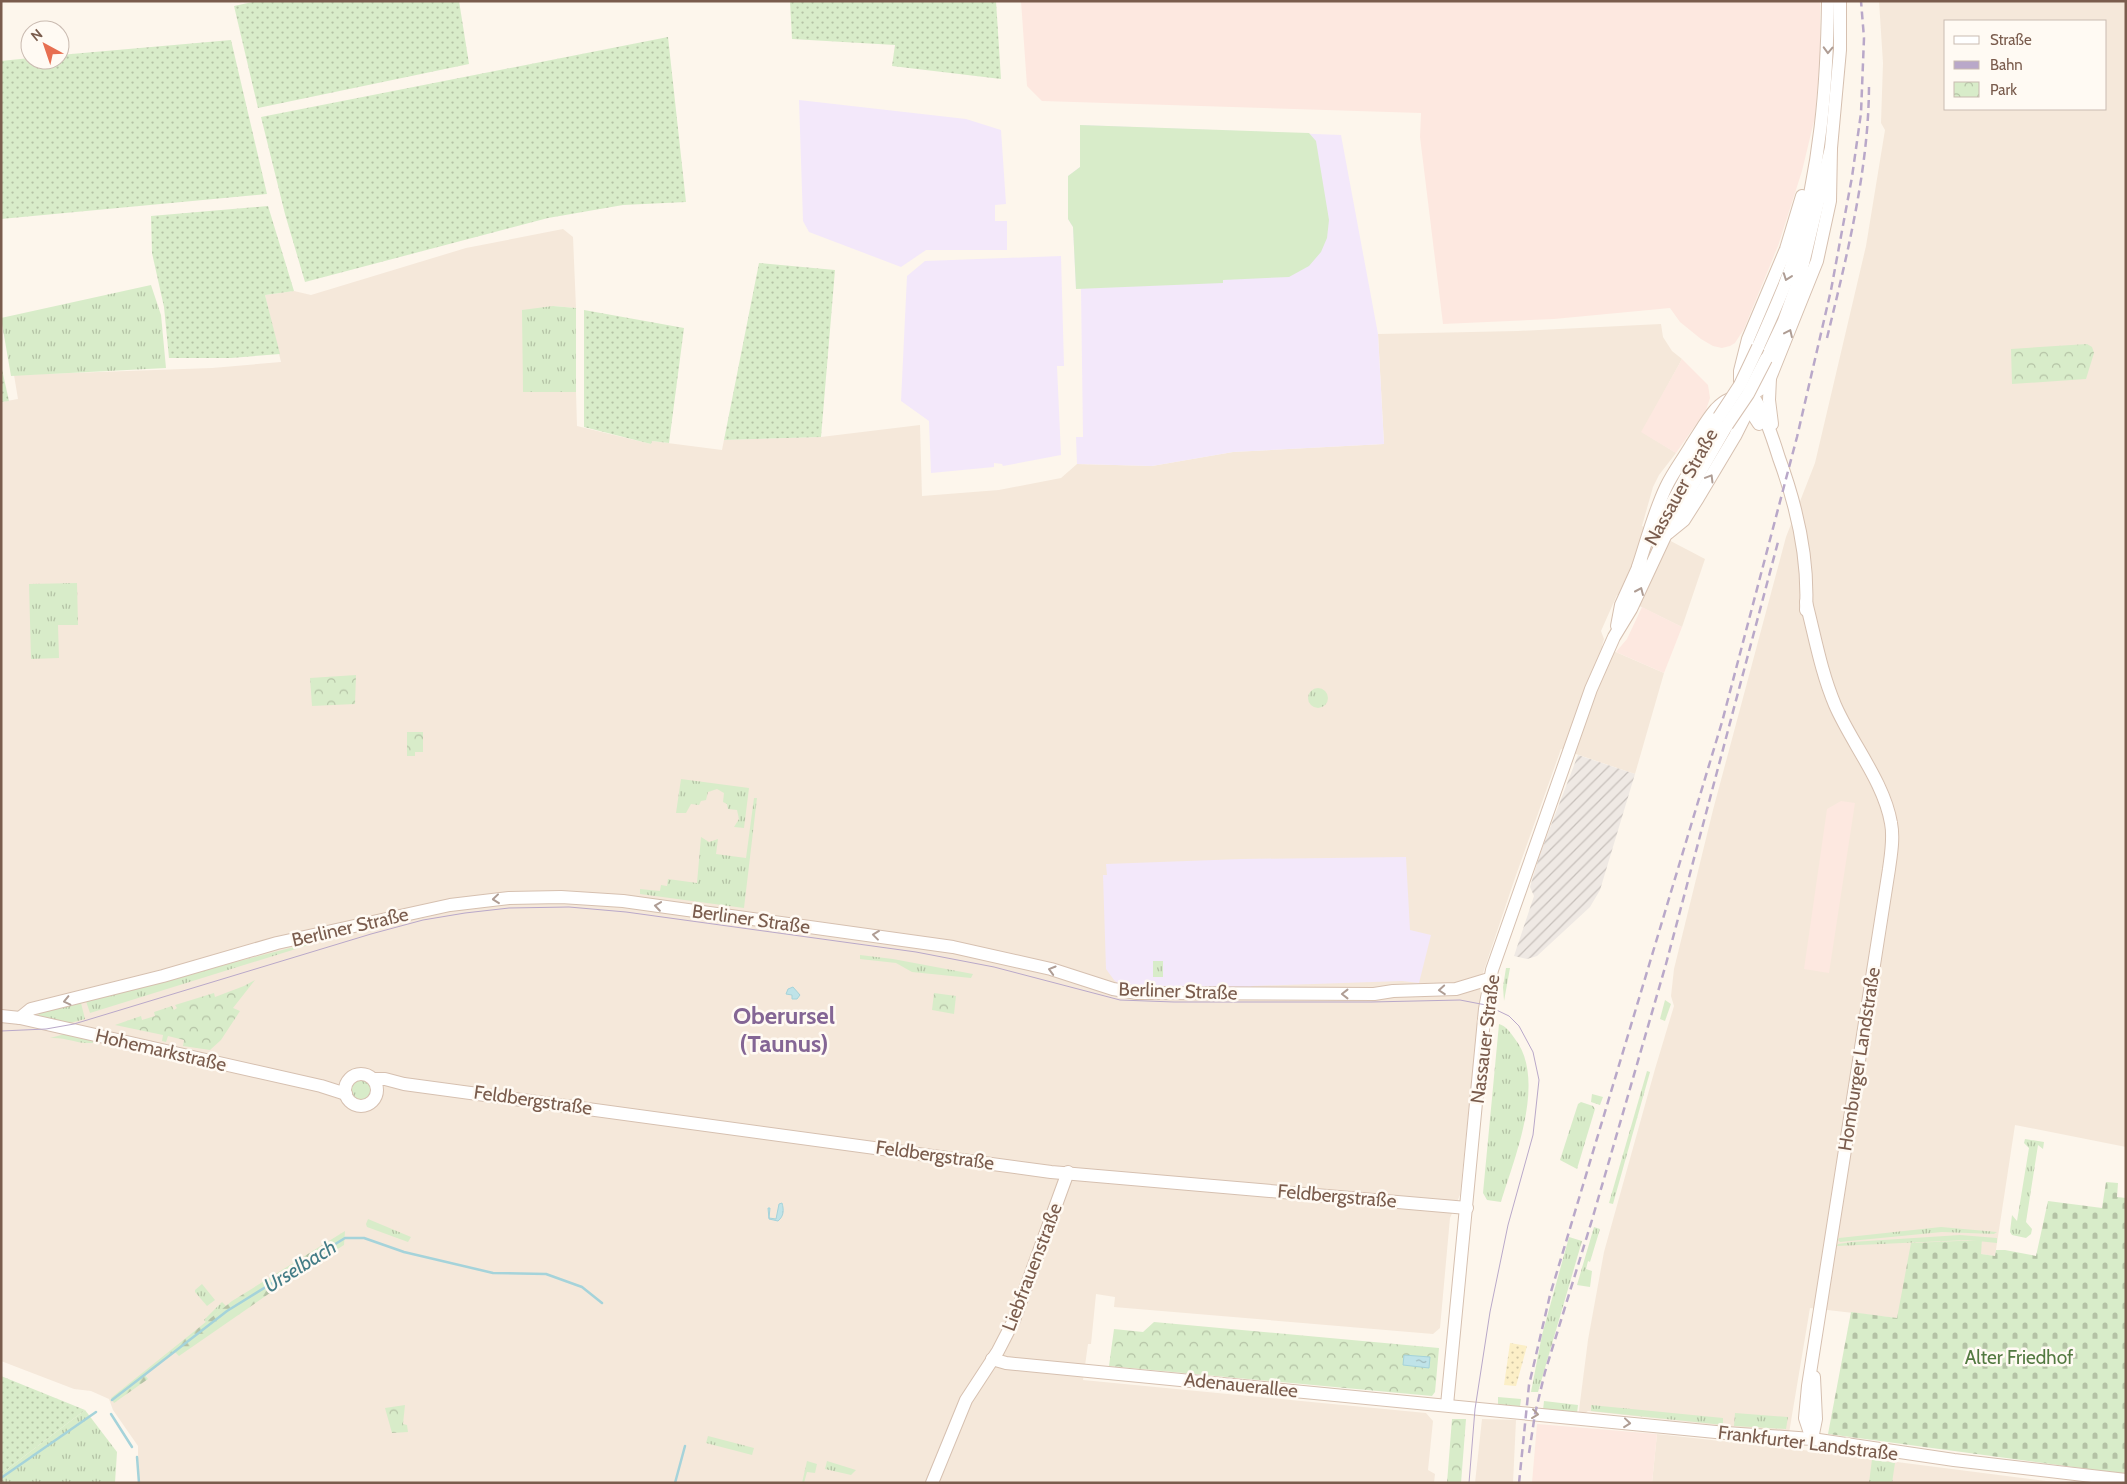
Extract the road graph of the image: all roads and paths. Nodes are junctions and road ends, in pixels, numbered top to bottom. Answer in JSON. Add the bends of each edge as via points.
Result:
{"nodes":[{"id":1,"x":1828,"y":1,"type":"edge"},
{"id":2,"x":1840,"y":1,"type":"edge"},
{"id":3,"x":1825,"y":146,"type":"junction"},
{"id":4,"x":1770,"y":378,"type":"junction"},
{"id":5,"x":1747,"y":399,"type":"junction"},
{"id":6,"x":1723,"y":421,"type":"junction"},
{"id":7,"x":1764,"y":432,"type":"junction"},
{"id":8,"x":1735,"y":436,"type":"junction"},
{"id":9,"x":1777,"y":452,"type":"junction"},
{"id":10,"x":1664,"y":536,"type":"junction"},
{"id":11,"x":1638,"y":567,"type":"junction"},
{"id":12,"x":1616,"y":633,"type":"junction"},
{"id":13,"x":1490,"y":979,"type":"junction"},
{"id":14,"x":1,"y":1016,"type":"edge"},
{"id":15,"x":20,"y":1018,"type":"junction"},
{"id":16,"x":373,"y":1079,"type":"junction"},
{"id":17,"x":404,"y":1084,"type":"junction"},
{"id":18,"x":346,"y":1089,"type":"junction"},
{"id":19,"x":377,"y":1094,"type":"junction"},
{"id":20,"x":1068,"y":1172,"type":"junction"},
{"id":21,"x":1467,"y":1208,"type":"junction"},
{"id":22,"x":992,"y":1359,"type":"junction"},
{"id":23,"x":1447,"y":1405,"type":"junction"},
{"id":24,"x":1491,"y":1410,"type":"joint"},
{"id":25,"x":1812,"y":1440,"type":"junction"},
{"id":26,"x":2126,"y":1480,"type":"edge"},
{"id":27,"x":932,"y":1483,"type":"edge"}],
"edges":[{"from":1,"to":3,"type":"main road","one_way":true},
{"from":2,"to":3,"type":"main road","via":[[1840,50]]},
{"from":4,"to":3,"type":"main road","one_way":true,"via":[[1817,261],[1830,201]]},
{"from":3,"to":5,"type":"main road","via":[[1748,339],[1740,371]]},
{"from":3,"to":6,"type":"main road","name":"Nassauer Straße","one_way":true,"bridge":true,"via":[[1796,252],[1777,305]]},
{"from":3,"to":6,"type":"main road","name":"Nassauer Straße","bridge":true,"via":[[1800,276],[1784,321],[1748,394]]},
{"from":4,"to":5,"type":"main road","via":[[1760,391]]},
{"from":4,"to":9,"type":"main road","via":[[1770,414]]},
{"from":5,"to":7,"type":"main road"},
{"from":5,"to":8,"type":"main road"},
{"from":5,"to":9,"type":"main road","name":"Homburger Landstraße","via":[[1771,433]]},
{"from":5,"to":11,"type":"main road","via":[[1730,398],[1717,408],[1704,426],[1667,485]]},
{"from":6,"to":10,"type":"main road","name":"Nassauer Straße"},
{"from":6,"to":11,"type":"main road","name":"Nassauer Straße"},
{"from":7,"to":8,"type":"main road","via":[[1750,428]]},
{"from":7,"to":9,"type":"main road"},
{"from":10,"to":8,"type":"main road","one_way":true,"via":[[1684,520]]},
{"from":9,"to":25,"type":"main road","name":"Homburger Landstraße","via":[[1802,537],[1805,625],[1815,671],[1830,710],[1880,790],[1892,834],[1811,1367],[1805,1418]]},
{"from":12,"to":10,"type":"main road","name":"Nassauer Straße","one_way":true,"via":[[1631,609]]},
{"from":11,"to":12,"type":"main road","name":"Nassauer Straße","via":[[1621,605]]},
{"from":12,"to":13,"type":"main road","name":"Nassauer Straße","via":[[1583,712]]},
{"from":13,"to":15,"type":"main road","name":"Berliner Straße","one_way":true,"via":[[1456,989],[1374,994],[1138,992],[1113,989],[1052,969],[953,947],[623,901],[561,896],[467,902],[364,923],[31,1009]]},
{"from":13,"to":21,"type":"main road","name":"Nassauer Straße"},
{"from":14,"to":15,"type":"main road","name":"Hohemarkstraße"},
{"from":15,"to":18,"type":"main road","name":"Hohemarkstraße"},
{"from":16,"to":17,"type":"main road","name":"Feldbergstraße"},
{"from":16,"to":18,"type":"main road","via":[[358,1074],[353,1076]]},
{"from":16,"to":19,"type":"main road"},
{"from":17,"to":19,"type":"main road","name":"Feldbergstraße"},
{"from":17,"to":20,"type":"main road","name":"Feldbergstraße"},
{"from":18,"to":19,"type":"main road","via":[[350,1101],[360,1106],[371,1103]]},
{"from":20,"to":21,"type":"main road","name":"Feldbergstraße"},
{"from":20,"to":22,"type":"main road","name":"Liebfrauenstraße","via":[[1018,1311]]},
{"from":21,"to":23,"type":"main road","name":"Nassauer Straße"},
{"from":22,"to":23,"type":"main road","name":"Adenauerallee"},
{"from":22,"to":27,"type":"main road","name":"Liebfrauenstraße","via":[[966,1400]]},
{"from":23,"to":24,"type":"main road","name":"Adenauerallee"},
{"from":24,"to":25,"type":"main road","name":"Frankfurter Landstraße","one_way":true},
{"from":25,"to":26,"type":"main road","name":"Frankfurter Landstraße"}]}
